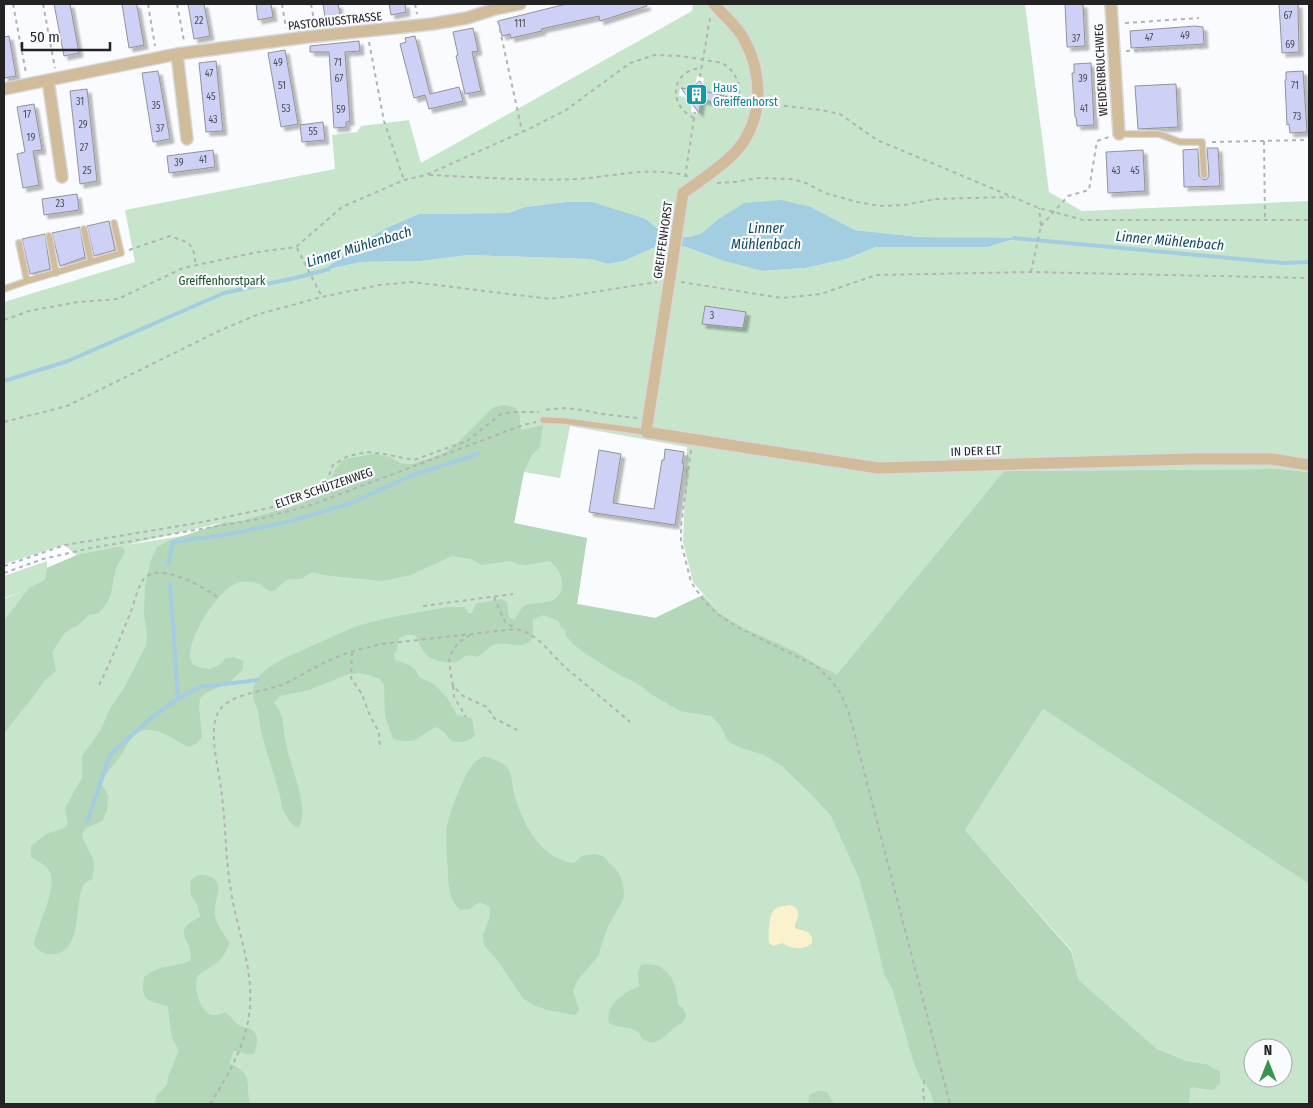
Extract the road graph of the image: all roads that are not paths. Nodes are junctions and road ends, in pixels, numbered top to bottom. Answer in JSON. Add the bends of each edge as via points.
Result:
{"nodes":[{"id":1,"x":520,"y":4,"type":"edge"},
{"id":2,"x":1111,"y":4,"type":"edge"},
{"id":3,"x":495,"y":6,"type":"edge"},
{"id":4,"x":712,"y":9,"type":"edge"},
{"id":5,"x":182,"y":54,"type":"junction"},
{"id":6,"x":53,"y":80,"type":"junction"},
{"id":7,"x":4,"y":90,"type":"edge"},
{"id":8,"x":1119,"y":134,"type":"joint"},
{"id":9,"x":187,"y":139,"type":"dead end"},
{"id":10,"x":1204,"y":175,"type":"dead end"},
{"id":11,"x":62,"y":177,"type":"dead end"},
{"id":12,"x":114,"y":223,"type":"dead end"},
{"id":13,"x":84,"y":230,"type":"dead end"},
{"id":14,"x":49,"y":236,"type":"dead end"},
{"id":15,"x":19,"y":243,"type":"dead end"},
{"id":16,"x":90,"y":262,"type":"junction"},
{"id":17,"x":56,"y":273,"type":"junction"},
{"id":18,"x":27,"y":281,"type":"junction"},
{"id":19,"x":4,"y":289,"type":"edge"},
{"id":20,"x":543,"y":420,"type":"road end"},
{"id":21,"x":646,"y":432,"type":"junction"},
{"id":22,"x":1309,"y":465,"type":"edge"}],
"edges":[{"from":1,"to":3,"type":"street","name":"PASTORIUSSTRASSE"},
{"from":2,"to":8,"type":"street","name":"WEIDENBRUCHWEG"},
{"from":3,"to":5,"type":"street","name":"PASTORIUSSTRASSE","via":[[467,18],[449,21]]},
{"from":4,"to":21,"type":"street","name":"GREIFFENHORST","via":[[743,38],[757,75],[758,103],[752,128],[737,151],[683,193]]},
{"from":5,"to":6,"type":"street","name":"PASTORIUSSTRASSE"},
{"from":5,"to":9,"type":"street"},
{"from":6,"to":7,"type":"street","name":"PASTORIUSSTRASSE"},
{"from":6,"to":11,"type":"street"},
{"from":8,"to":10,"type":"lane","via":[[1159,134],[1180,142],[1202,142]]},
{"from":12,"to":16,"type":"lane","via":[[121,253]]},
{"from":13,"to":16,"type":"lane"},
{"from":14,"to":17,"type":"lane"},
{"from":15,"to":18,"type":"lane"},
{"from":16,"to":17,"type":"lane"},
{"from":17,"to":18,"type":"lane"},
{"from":18,"to":19,"type":"lane"},
{"from":20,"to":21,"type":"lane"},
{"from":21,"to":22,"type":"street","name":"IN DER ELT","via":[[878,468],[1191,459],[1272,459]]}]}
